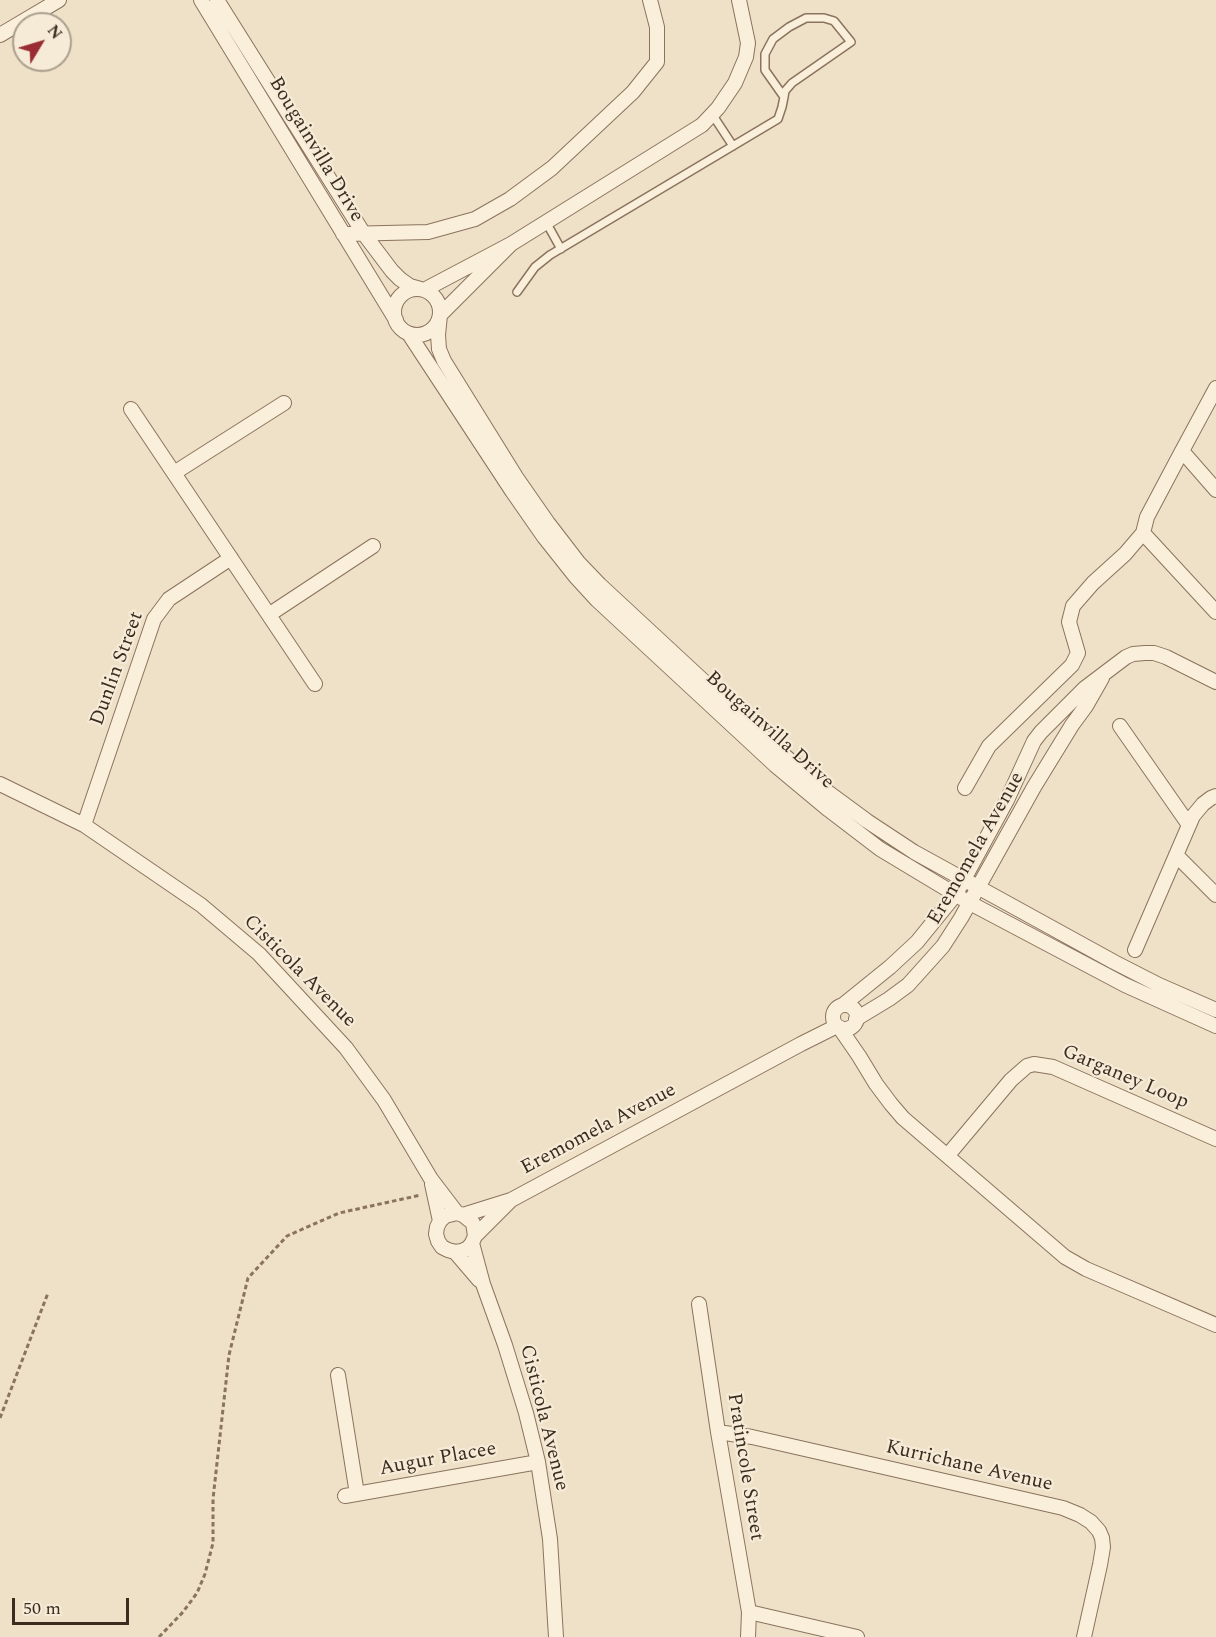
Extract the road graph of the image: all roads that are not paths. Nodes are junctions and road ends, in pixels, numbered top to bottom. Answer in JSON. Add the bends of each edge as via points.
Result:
{"nodes":[{"id":1,"x":59,"y":0,"type":"edge"},
{"id":2,"x":201,"y":0,"type":"edge"},
{"id":3,"x":217,"y":0,"type":"edge"},
{"id":4,"x":650,"y":0,"type":"edge"},
{"id":5,"x":42,"y":4,"type":"edge"},
{"id":6,"x":740,"y":5,"type":"edge"},
{"id":7,"x":0,"y":35,"type":"edge"},
{"id":8,"x":784,"y":97,"type":"junction"},
{"id":9,"x":712,"y":114,"type":"junction"},
{"id":10,"x":733,"y":146,"type":"junction"},
{"id":11,"x":546,"y":222,"type":"junction"},
{"id":12,"x":343,"y":234,"type":"junction"},
{"id":13,"x":364,"y":234,"type":"junction"},
{"id":14,"x":511,"y":244,"type":"junction"},
{"id":15,"x":561,"y":249,"type":"junction"},
{"id":16,"x":424,"y":290,"type":"junction"},
{"id":17,"x":517,"y":292,"type":"dead end"},
{"id":18,"x":440,"y":315,"type":"junction"},
{"id":19,"x":396,"y":320,"type":"junction"},
{"id":20,"x":409,"y":334,"type":"junction"},
{"id":21,"x":1216,"y":388,"type":"edge"},
{"id":22,"x":284,"y":403,"type":"dead end"},
{"id":23,"x":131,"y":409,"type":"dead end"},
{"id":24,"x":1182,"y":451,"type":"junction"},
{"id":25,"x":174,"y":472,"type":"junction"},
{"id":26,"x":1216,"y":490,"type":"edge"},
{"id":27,"x":1143,"y":533,"type":"junction"},
{"id":28,"x":373,"y":546,"type":"dead end"},
{"id":29,"x":231,"y":558,"type":"junction"},
{"id":30,"x":1216,"y":612,"type":"edge"},
{"id":31,"x":270,"y":614,"type":"junction"},
{"id":32,"x":1104,"y":674,"type":"junction"},
{"id":33,"x":1216,"y":682,"type":"edge"},
{"id":34,"x":315,"y":684,"type":"dead end"},
{"id":35,"x":1120,"y":726,"type":"dead end"},
{"id":36,"x":777,"y":758,"type":"junction"},
{"id":37,"x":0,"y":784,"type":"edge"},
{"id":38,"x":964,"y":788,"type":"dead end"},
{"id":39,"x":1216,"y":796,"type":"edge"},
{"id":40,"x":84,"y":825,"type":"junction"},
{"id":41,"x":1189,"y":825,"type":"junction"},
{"id":42,"x":1176,"y":855,"type":"junction"},
{"id":43,"x":964,"y":879,"type":"junction"},
{"id":44,"x":977,"y":887,"type":"junction"},
{"id":45,"x":956,"y":894,"type":"junction"},
{"id":46,"x":1216,"y":894,"type":"edge"},
{"id":47,"x":968,"y":902,"type":"junction"},
{"id":48,"x":1135,"y":950,"type":"dead end"},
{"id":49,"x":907,"y":952,"type":"junction"},
{"id":50,"x":922,"y":969,"type":"junction"},
{"id":51,"x":838,"y":1009,"type":"junction"},
{"id":52,"x":1216,"y":1010,"type":"edge"},
{"id":53,"x":856,"y":1021,"type":"junction"},
{"id":54,"x":1216,"y":1026,"type":"edge"},
{"id":55,"x":838,"y":1027,"type":"junction"},
{"id":56,"x":801,"y":1044,"type":"junction"},
{"id":57,"x":859,"y":1056,"type":"junction"},
{"id":58,"x":1216,"y":1139,"type":"edge"},
{"id":59,"x":948,"y":1155,"type":"junction"},
{"id":60,"x":432,"y":1186,"type":"junction"},
{"id":61,"x":512,"y":1200,"type":"junction"},
{"id":62,"x":460,"y":1214,"type":"junction"},
{"id":63,"x":440,"y":1221,"type":"junction"},
{"id":64,"x":474,"y":1240,"type":"junction"},
{"id":65,"x":455,"y":1252,"type":"junction"},
{"id":66,"x":483,"y":1284,"type":"junction"},
{"id":67,"x":699,"y":1304,"type":"dead end"},
{"id":68,"x":1216,"y":1325,"type":"edge"},
{"id":69,"x":338,"y":1375,"type":"dead end"},
{"id":70,"x":718,"y":1432,"type":"junction"},
{"id":71,"x":538,"y":1462,"type":"junction"},
{"id":72,"x":749,"y":1612,"type":"junction"},
{"id":73,"x":556,"y":1637,"type":"edge"},
{"id":74,"x":748,"y":1637,"type":"edge"},
{"id":75,"x":857,"y":1637,"type":"edge"},
{"id":76,"x":1084,"y":1637,"type":"edge"}],
"edges":[{"from":1,"to":5,"type":"street"},
{"from":2,"to":12,"type":"street","name":"Bougainvilla Drive"},
{"from":3,"to":13,"type":"street","name":"Bougainvilla Drive"},
{"from":4,"to":13,"type":"street","via":[[657,27],[657,62],[633,92],[552,168],[510,200],[475,219],[428,232]]},
{"from":5,"to":7,"type":"street"},
{"from":6,"to":9,"type":"street","via":[[748,43],[746,57],[735,83]]},
{"from":8,"to":8,"type":"lane","via":[[792,82],[851,42],[834,21],[806,18],[773,39],[765,54],[765,70]]},
{"from":8,"to":10,"type":"lane","via":[[778,119]]},
{"from":9,"to":10,"type":"lane"},
{"from":9,"to":11,"type":"street","via":[[702,125]]},
{"from":10,"to":15,"type":"lane"},
{"from":11,"to":14,"type":"street"},
{"from":11,"to":15,"type":"lane"},
{"from":12,"to":13,"type":"street"},
{"from":12,"to":19,"type":"street","name":"Bougainvilla Drive"},
{"from":13,"to":16,"type":"street","name":"Bougainvilla Drive","via":[[400,279]]},
{"from":14,"to":16,"type":"street"},
{"from":14,"to":18,"type":"street"},
{"from":15,"to":17,"type":"lane","via":[[535,267]]},
{"from":16,"to":18,"type":"street","name":"Bougainvilla Drive","via":[[436,300]]},
{"from":16,"to":19,"type":"street","via":[[402,294],[395,306]]},
{"from":18,"to":20,"type":"street","via":[[429,332]]},
{"from":18,"to":36,"type":"street","name":"Bougainvilla Drive","via":[[439,349],[444,361],[548,523],[578,561]]},
{"from":19,"to":20,"type":"street","name":"Bougainvilla Drive"},
{"from":20,"to":36,"type":"street","name":"Bougainvilla Drive","via":[[512,491],[574,576],[622,624]]},
{"from":21,"to":24,"type":"street"},
{"from":22,"to":25,"type":"street"},
{"from":23,"to":25,"type":"street"},
{"from":24,"to":26,"type":"street"},
{"from":24,"to":27,"type":"street","via":[[1147,517]]},
{"from":25,"to":29,"type":"street"},
{"from":27,"to":30,"type":"street"},
{"from":27,"to":38,"type":"street","via":[[1073,606],[1069,622],[1078,653],[1072,665],[989,746]]},
{"from":28,"to":31,"type":"street"},
{"from":29,"to":31,"type":"street"},
{"from":29,"to":40,"type":"street","name":"Dunlin Street","via":[[169,599],[154,619]]},
{"from":31,"to":34,"type":"street"},
{"from":32,"to":33,"type":"street","name":"Eremomela Avenue","via":[[1133,654],[1154,653]]},
{"from":32,"to":43,"type":"street","name":"Eremomela Avenue","via":[[1034,741]]},
{"from":32,"to":44,"type":"street","name":"Eremomela Avenue"},
{"from":35,"to":41,"type":"street"},
{"from":36,"to":43,"type":"street","name":"Bougainvilla Drive","via":[[914,852]]},
{"from":36,"to":45,"type":"street","name":"Bougainvilla Drive","via":[[829,810],[880,849]]},
{"from":37,"to":40,"type":"street","name":"Cisticola Avenue"},
{"from":39,"to":41,"type":"street","via":[[1203,804]]},
{"from":40,"to":60,"type":"street","name":"Cisticola Avenue","via":[[201,905],[267,962],[346,1048],[384,1100]]},
{"from":41,"to":42,"type":"street"},
{"from":42,"to":46,"type":"street"},
{"from":42,"to":48,"type":"street"},
{"from":43,"to":44,"type":"street","name":"Bougainvilla Drive"},
{"from":43,"to":45,"type":"street","name":"Eremomela Avenue"},
{"from":44,"to":47,"type":"street","name":"Eremomela Avenue"},
{"from":44,"to":52,"type":"street","name":"Bougainvilla Drive","via":[[1159,985]]},
{"from":45,"to":47,"type":"street","name":"Bougainvilla Drive"},
{"from":45,"to":49,"type":"street","name":"Eremomela Avenue"},
{"from":47,"to":50,"type":"street","name":"Eremomela Avenue","via":[[943,946]]},
{"from":47,"to":54,"type":"street","name":"Bougainvilla Drive","via":[[1125,985]]},
{"from":49,"to":50,"type":"street"},
{"from":49,"to":51,"type":"street","name":"Eremomela Avenue"},
{"from":50,"to":53,"type":"street","name":"Eremomela Avenue","via":[[908,985]]},
{"from":51,"to":53,"type":"street","via":[[850,1006]]},
{"from":51,"to":55,"type":"street","via":[[834,1022]]},
{"from":51,"to":56,"type":"street","name":"Eremomela Avenue"},
{"from":53,"to":55,"type":"street","via":[[851,1027]]},
{"from":53,"to":57,"type":"street"},
{"from":55,"to":56,"type":"street","name":"Eremomela Avenue"},
{"from":55,"to":57,"type":"street"},
{"from":56,"to":61,"type":"street","name":"Eremomela Avenue"},
{"from":57,"to":59,"type":"street","via":[[903,1118]]},
{"from":58,"to":59,"type":"street","name":"Garganey Loop","via":[[1053,1067],[1034,1065],[1011,1080]]},
{"from":59,"to":68,"type":"street","via":[[1077,1264]]},
{"from":60,"to":62,"type":"street","name":"Cisticola Avenue"},
{"from":60,"to":63,"type":"street","name":"Cisticola Avenue"},
{"from":61,"to":62,"type":"street","name":"Eremomela Avenue"},
{"from":61,"to":64,"type":"street","name":"Eremomela Avenue"},
{"from":62,"to":63,"type":"street","via":[[445,1216]]},
{"from":62,"to":64,"type":"street","via":[[473,1223]]},
{"from":63,"to":65,"type":"street","via":[[438,1241]]},
{"from":64,"to":65,"type":"street"},
{"from":64,"to":66,"type":"street","name":"Cisticola Avenue"},
{"from":65,"to":66,"type":"street","name":"Cisticola Avenue"},
{"from":66,"to":71,"type":"street","name":"Cisticola Avenue","via":[[505,1345]]},
{"from":67,"to":70,"type":"street","name":"Pratincole Street"},
{"from":69,"to":71,"type":"street","name":"Augur Placee","via":[[351,1495]]},
{"from":70,"to":72,"type":"street","name":"Pratincole Street"},
{"from":70,"to":76,"type":"street","name":"Kurrichane Avenue","via":[[1063,1508],[1080,1515],[1091,1522],[1102,1538]]},
{"from":71,"to":73,"type":"street","name":"Cisticola Avenue","via":[[550,1539]]},
{"from":72,"to":74,"type":"street","name":"Pratincole Street"},
{"from":72,"to":75,"type":"street"}]}
